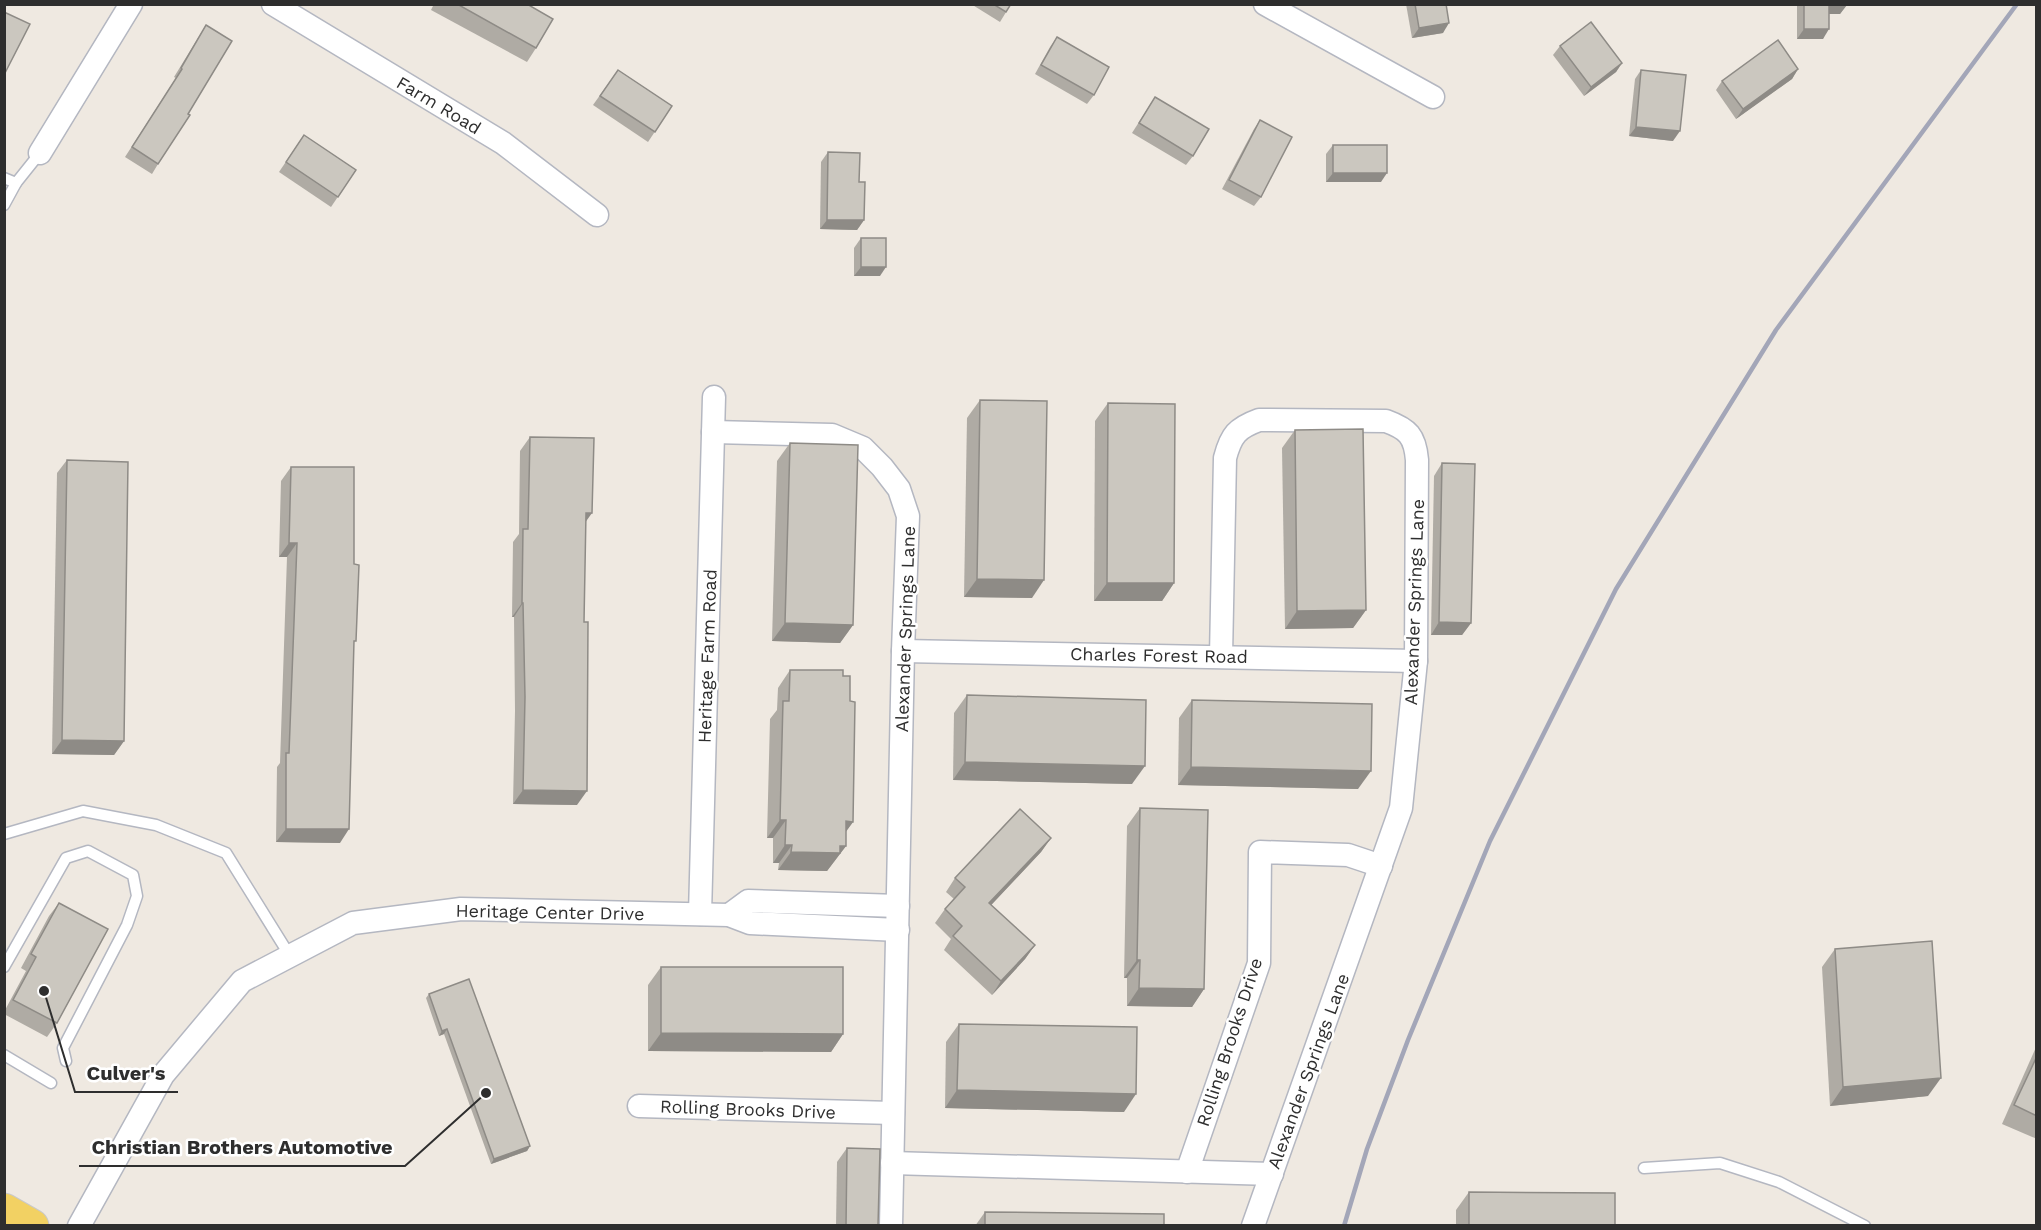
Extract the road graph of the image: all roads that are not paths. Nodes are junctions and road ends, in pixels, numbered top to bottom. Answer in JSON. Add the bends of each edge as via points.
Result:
{"nodes":[{"id":1,"x":131,"y":4,"type":"edge"},
{"id":2,"x":273,"y":4,"type":"edge"},
{"id":3,"x":1265,"y":4,"type":"edge"},
{"id":4,"x":1433,"y":97,"type":"dead end"},
{"id":5,"x":40,"y":153,"type":"joint"},
{"id":6,"x":4,"y":178,"type":"edge"},
{"id":7,"x":16,"y":183,"type":"junction"},
{"id":8,"x":4,"y":205,"type":"edge"},
{"id":9,"x":597,"y":215,"type":"dead end"},
{"id":10,"x":714,"y":397,"type":"dead end"},
{"id":11,"x":713,"y":432,"type":"junction"},
{"id":12,"x":903,"y":651,"type":"junction"},
{"id":13,"x":1221,"y":656,"type":"junction"},
{"id":14,"x":1416,"y":661,"type":"junction"},
{"id":15,"x":4,"y":834,"type":"edge"},
{"id":16,"x":1381,"y":866,"type":"junction"},
{"id":17,"x":898,"y":906,"type":"junction"},
{"id":18,"x":700,"y":914,"type":"junction"},
{"id":19,"x":729,"y":915,"type":"junction"},
{"id":20,"x":898,"y":930,"type":"junction"},
{"id":21,"x":290,"y":956,"type":"junction"},
{"id":22,"x":4,"y":966,"type":"edge"},
{"id":23,"x":4,"y":1055,"type":"edge"},
{"id":24,"x":66,"y":1061,"type":"dead end"},
{"id":25,"x":51,"y":1083,"type":"dead end"},
{"id":26,"x":639,"y":1106,"type":"dead end"},
{"id":27,"x":893,"y":1113,"type":"junction"},
{"id":28,"x":892,"y":1163,"type":"junction"},
{"id":29,"x":1644,"y":1168,"type":"dead end"},
{"id":30,"x":1187,"y":1172,"type":"junction"},
{"id":31,"x":1272,"y":1174,"type":"junction"},
{"id":32,"x":4,"y":1210,"type":"edge"},
{"id":33,"x":32,"y":1226,"type":"edge"},
{"id":34,"x":79,"y":1226,"type":"edge"},
{"id":35,"x":891,"y":1226,"type":"edge"},
{"id":36,"x":1253,"y":1226,"type":"edge"},
{"id":37,"x":1865,"y":1226,"type":"edge"}],
"edges":[{"from":1,"to":5,"type":"street"},
{"from":2,"to":9,"type":"street","name":"Farm Road","via":[[502,143]]},
{"from":3,"to":4,"type":"street"},
{"from":5,"to":7,"type":"lane"},
{"from":6,"to":7,"type":"lane"},
{"from":7,"to":8,"type":"lane"},
{"from":10,"to":11,"type":"street","name":"Heritage Farm Road"},
{"from":11,"to":12,"type":"street","name":"Alexander Springs Lane","via":[[832,435],[863,448],[882,467],[899,489],[908,516]]},
{"from":11,"to":18,"type":"street","name":"Heritage Farm Road"},
{"from":12,"to":13,"type":"street","name":"Charles Forest Road"},
{"from":12,"to":17,"type":"street","name":"Alexander Springs Lane"},
{"from":13,"to":14,"type":"street","name":"Charles Forest Road"},
{"from":13,"to":14,"type":"street","name":"Alexander Springs Lane","via":[[1225,458],[1229,441],[1243,426],[1259,420],[1386,421],[1401,426],[1416,442]]},
{"from":14,"to":16,"type":"street","name":"Alexander Springs Lane","via":[[1401,808]]},
{"from":15,"to":21,"type":"lane","via":[[83,812],[156,825],[220,850],[226,853]]},
{"from":16,"to":30,"type":"street","name":"Rolling Brooks Drive","via":[[1348,855],[1260,852],[1259,963]]},
{"from":16,"to":31,"type":"street","name":"Alexander Springs Lane"},
{"from":17,"to":19,"type":"street","via":[[748,901]]},
{"from":17,"to":20,"type":"street","name":"Alexander Springs Lane"},
{"from":18,"to":19,"type":"street"},
{"from":18,"to":21,"type":"street","name":"Heritage Center Drive","via":[[461,909],[353,923]]},
{"from":19,"to":20,"type":"street","via":[[750,923]]},
{"from":20,"to":27,"type":"street","name":"Alexander Springs Lane"},
{"from":21,"to":34,"type":"street","name":"Heritage Center Drive","via":[[242,981],[163,1075]]},
{"from":22,"to":24,"type":"lane","via":[[66,858],[88,851],[133,875],[137,896],[127,925],[63,1048]]},
{"from":23,"to":25,"type":"lane"},
{"from":26,"to":27,"type":"street","name":"Rolling Brooks Drive"},
{"from":27,"to":28,"type":"street","name":"Alexander Springs Lane"},
{"from":28,"to":30,"type":"street"},
{"from":28,"to":35,"type":"street","name":"Alexander Springs Lane"},
{"from":29,"to":37,"type":"lane","via":[[1720,1163],[1779,1182]]},
{"from":30,"to":31,"type":"street"},
{"from":31,"to":36,"type":"street","name":"Alexander Springs Lane"},
{"from":32,"to":33,"type":"main road"}]}
